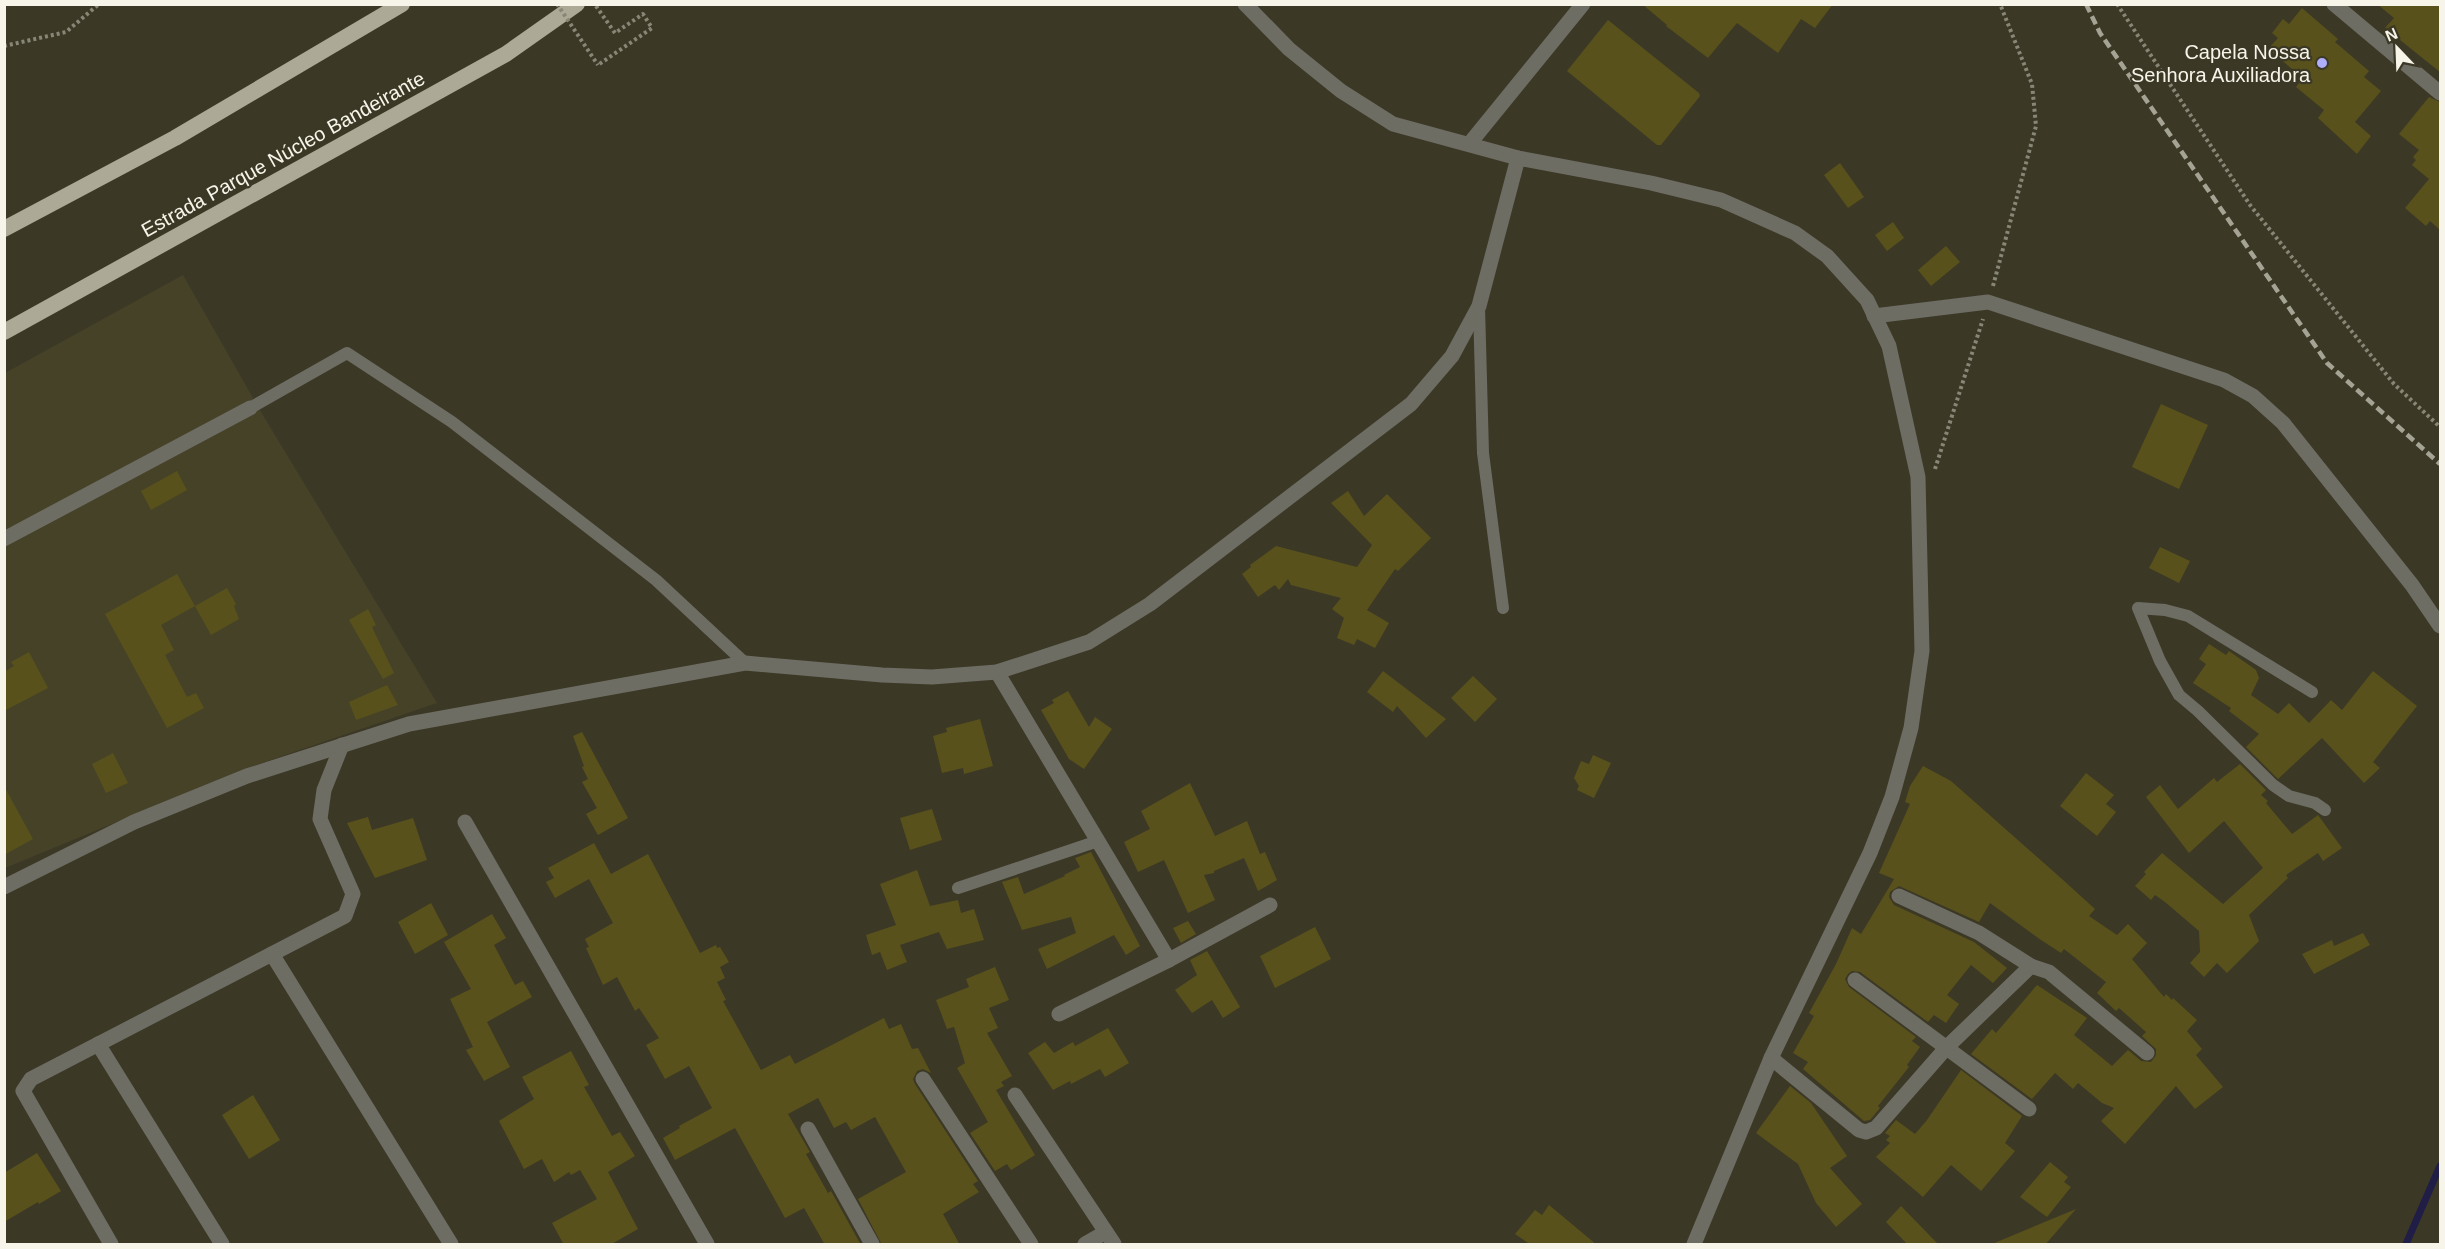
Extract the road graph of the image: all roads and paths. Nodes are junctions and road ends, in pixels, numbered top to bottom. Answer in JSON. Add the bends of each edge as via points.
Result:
{"nodes":[{"id":1,"x":99,"y":4,"type":"edge"},
{"id":2,"x":402,"y":4,"type":"edge"},
{"id":3,"x":557,"y":4,"type":"edge"},
{"id":4,"x":577,"y":4,"type":"edge"},
{"id":5,"x":595,"y":4,"type":"edge"},
{"id":6,"x":1245,"y":4,"type":"edge"},
{"id":7,"x":1583,"y":4,"type":"edge"},
{"id":8,"x":2000,"y":4,"type":"edge"},
{"id":9,"x":2117,"y":4,"type":"edge"},
{"id":10,"x":2334,"y":4,"type":"edge"},
{"id":11,"x":4,"y":46,"type":"edge"},
{"id":12,"x":2440,"y":93,"type":"edge"},
{"id":13,"x":1470,"y":143,"type":"junction"},
{"id":14,"x":1518,"y":158,"type":"junction"},
{"id":15,"x":4,"y":230,"type":"edge"},
{"id":16,"x":1988,"y":302,"type":"junction"},
{"id":17,"x":1479,"y":306,"type":"junction"},
{"id":18,"x":1874,"y":316,"type":"junction"},
{"id":19,"x":4,"y":332,"type":"edge"},
{"id":20,"x":250,"y":408,"type":"joint"},
{"id":21,"x":2440,"y":428,"type":"edge"},
{"id":22,"x":1932,"y":480,"type":"dead end"},
{"id":23,"x":4,"y":539,"type":"edge"},
{"id":24,"x":1503,"y":608,"type":"dead end"},
{"id":25,"x":2440,"y":626,"type":"edge"},
{"id":26,"x":745,"y":663,"type":"junction"},
{"id":27,"x":997,"y":672,"type":"junction"},
{"id":28,"x":2312,"y":692,"type":"dead end"},
{"id":29,"x":342,"y":745,"type":"junction"},
{"id":30,"x":2325,"y":810,"type":"dead end"},
{"id":31,"x":465,"y":822,"type":"dead end"},
{"id":32,"x":1098,"y":840,"type":"junction"},
{"id":33,"x":4,"y":887,"type":"edge"},
{"id":34,"x":958,"y":888,"type":"dead end"},
{"id":35,"x":1899,"y":896,"type":"dead end"},
{"id":36,"x":1270,"y":905,"type":"dead end"},
{"id":37,"x":272,"y":954,"type":"junction"},
{"id":38,"x":1169,"y":960,"type":"junction"},
{"id":39,"x":2031,"y":966,"type":"junction"},
{"id":40,"x":1855,"y":980,"type":"dead end"},
{"id":41,"x":1059,"y":1014,"type":"dead end"},
{"id":42,"x":98,"y":1044,"type":"junction"},
{"id":43,"x":1947,"y":1047,"type":"junction"},
{"id":44,"x":2147,"y":1053,"type":"dead end"},
{"id":45,"x":1771,"y":1058,"type":"junction"},
{"id":46,"x":923,"y":1079,"type":"dead end"},
{"id":47,"x":1015,"y":1095,"type":"dead end"},
{"id":48,"x":2029,"y":1109,"type":"dead end"},
{"id":49,"x":808,"y":1129,"type":"dead end"},
{"id":50,"x":1110,"y":1238,"type":"edge"},
{"id":51,"x":111,"y":1245,"type":"edge"},
{"id":52,"x":222,"y":1245,"type":"edge"},
{"id":53,"x":452,"y":1245,"type":"edge"},
{"id":54,"x":707,"y":1245,"type":"edge"},
{"id":55,"x":872,"y":1245,"type":"edge"},
{"id":56,"x":1031,"y":1245,"type":"edge"},
{"id":57,"x":1085,"y":1245,"type":"edge"},
{"id":58,"x":1694,"y":1245,"type":"edge"}],
"edges":[{"from":1,"to":11,"type":"path","via":[[66,32]]},
{"from":2,"to":15,"type":"highway","via":[[175,138]]},
{"from":3,"to":5,"type":"path","bridge":true,"via":[[598,65],[652,28],[643,14],[615,33]]},
{"from":4,"to":19,"type":"highway","name":"Estrada Parque Núcleo Bandeirante","via":[[507,54]]},
{"from":6,"to":13,"type":"street","via":[[1289,49],[1341,92],[1393,124]]},
{"from":7,"to":13,"type":"street"},
{"from":8,"to":16,"type":"path","via":[[2032,84],[2036,126]]},
{"from":9,"to":21,"type":"path","via":[[2250,205],[2394,384]]},
{"from":10,"to":12,"type":"street"},
{"from":13,"to":14,"type":"street"},
{"from":14,"to":17,"type":"street"},
{"from":14,"to":18,"type":"street","via":[[1721,200],[1795,234],[1827,256],[1867,300]]},
{"from":16,"to":18,"type":"street"},
{"from":16,"to":22,"type":"path"},
{"from":16,"to":25,"type":"street","via":[[2224,380],[2253,396],[2283,423]]},
{"from":17,"to":24,"type":"lane","via":[[1483,453]]},
{"from":17,"to":27,"type":"street","via":[[1452,356],[1411,404],[1150,604],[1089,642]]},
{"from":18,"to":45,"type":"street","via":[[1889,346],[1918,477],[1922,651],[1911,728],[1893,797]]},
{"from":20,"to":23,"type":"street"},
{"from":20,"to":26,"type":"lane","via":[[347,353],[452,422],[656,580]]},
{"from":26,"to":27,"type":"street","via":[[932,677]]},
{"from":26,"to":29,"type":"street","via":[[409,724]]},
{"from":27,"to":32,"type":"street"},
{"from":28,"to":30,"type":"lane","via":[[2188,616],[2138,608],[2160,662],[2179,695],[2273,784],[2289,796]]},
{"from":29,"to":33,"type":"street","via":[[247,776],[134,822]]},
{"from":29,"to":37,"type":"street","via":[[324,790],[320,819],[353,894],[345,916]]},
{"from":31,"to":54,"type":"street"},
{"from":32,"to":34,"type":"lane"},
{"from":32,"to":38,"type":"street"},
{"from":35,"to":39,"type":"street","via":[[1980,933]]},
{"from":36,"to":38,"type":"street"},
{"from":37,"to":42,"type":"street"},
{"from":37,"to":53,"type":"street"},
{"from":38,"to":41,"type":"street"},
{"from":39,"to":43,"type":"street"},
{"from":39,"to":44,"type":"street","via":[[2049,972]]},
{"from":40,"to":43,"type":"street"},
{"from":42,"to":51,"type":"street","via":[[31,1079],[23,1091]]},
{"from":42,"to":52,"type":"street"},
{"from":43,"to":45,"type":"street","via":[[1876,1128],[1866,1132]]},
{"from":43,"to":48,"type":"street"},
{"from":45,"to":58,"type":"street"},
{"from":46,"to":56,"type":"street"},
{"from":47,"to":50,"type":"street"},
{"from":49,"to":55,"type":"street"},
{"from":50,"to":57,"type":"street"}]}
